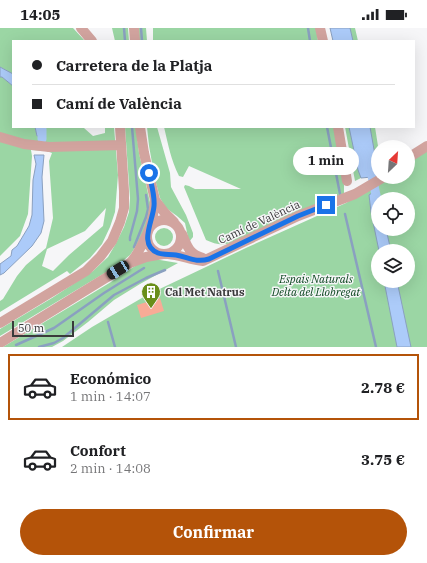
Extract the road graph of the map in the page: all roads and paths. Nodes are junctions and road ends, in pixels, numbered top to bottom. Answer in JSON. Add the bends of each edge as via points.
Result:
{"nodes":[{"id":1,"x":81,"y":28,"type":"edge"},
{"id":2,"x":134,"y":28,"type":"edge"},
{"id":3,"x":320,"y":28,"type":"edge"},
{"id":4,"x":91,"y":40,"type":"edge"},
{"id":5,"x":135,"y":40,"type":"edge"},
{"id":6,"x":323,"y":40,"type":"edge"},
{"id":7,"x":120,"y":128,"type":"edge"},
{"id":8,"x":140,"y":128,"type":"edge"},
{"id":9,"x":338,"y":128,"type":"edge"},
{"id":10,"x":0,"y":137,"type":"edge"},
{"id":11,"x":121,"y":145,"type":"junction"},
{"id":12,"x":427,"y":146,"type":"edge"},
{"id":13,"x":415,"y":154,"type":"edge"},
{"id":14,"x":347,"y":180,"type":"dead end"},
{"id":15,"x":372,"y":184,"type":"edge"},
{"id":16,"x":154,"y":200,"type":"junction"},
{"id":17,"x":178,"y":227,"type":"junction"},
{"id":18,"x":148,"y":231,"type":"junction"},
{"id":19,"x":165,"y":254,"type":"junction"},
{"id":20,"x":209,"y":259,"type":"junction"},
{"id":21,"x":130,"y":263,"type":"junction"},
{"id":22,"x":0,"y":323,"type":"edge"},
{"id":23,"x":0,"y":343,"type":"edge"}],
"edges":[{"from":1,"to":4,"type":"street"},
{"from":2,"to":5,"type":"street"},
{"from":3,"to":6,"type":"street"},
{"from":7,"to":11,"type":"street"},
{"from":8,"to":16,"type":"street"},
{"from":9,"to":14,"type":"street"},
{"from":10,"to":11,"type":"street","via":[[24,144],[50,147]]},
{"from":11,"to":22,"type":"street","via":[[124,208],[112,241],[86,271]]},
{"from":12,"to":13,"type":"street"},
{"from":15,"to":20,"type":"street","name":"Camí de València"},
{"from":16,"to":17,"type":"street"},
{"from":16,"to":18,"type":"street"},
{"from":17,"to":18,"type":"street","via":[[170,221],[161,220]]},
{"from":17,"to":19,"type":"street","via":[[182,236],[179,246]]},
{"from":17,"to":20,"type":"street","via":[[191,252]]},
{"from":18,"to":19,"type":"street","via":[[147,239],[151,248]]},
{"from":18,"to":21,"type":"street"},
{"from":19,"to":20,"type":"street","name":"Camí de València","via":[[203,261]]},
{"from":19,"to":21,"type":"street"},
{"from":21,"to":23,"type":"street"}]}
